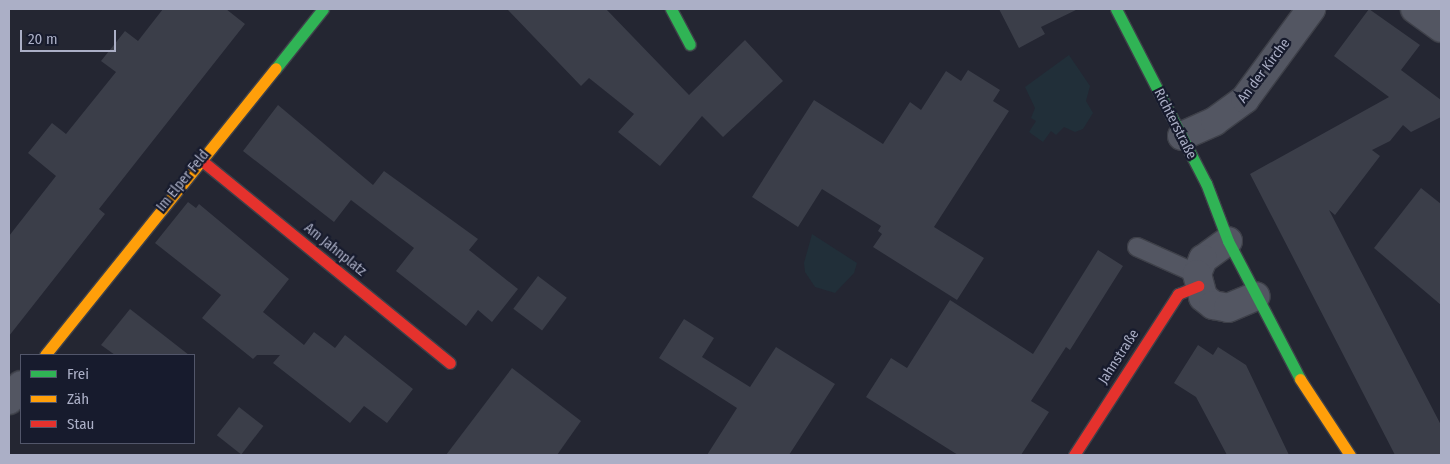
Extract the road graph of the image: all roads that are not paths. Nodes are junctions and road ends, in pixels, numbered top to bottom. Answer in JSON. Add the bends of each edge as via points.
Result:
{"nodes":[{"id":1,"x":323,"y":9,"type":"edge"},
{"id":2,"x":671,"y":9,"type":"edge"},
{"id":3,"x":1116,"y":9,"type":"edge"},
{"id":4,"x":1311,"y":9,"type":"edge"},
{"id":5,"x":1415,"y":9,"type":"edge"},
{"id":6,"x":1441,"y":28,"type":"edge"},
{"id":7,"x":690,"y":44,"type":"dead end"},
{"id":8,"x":1182,"y":136,"type":"junction"},
{"id":9,"x":201,"y":160,"type":"junction"},
{"id":10,"x":1228,"y":241,"type":"junction"},
{"id":11,"x":1137,"y":247,"type":"dead end"},
{"id":12,"x":1197,"y":280,"type":"junction"},
{"id":13,"x":1256,"y":296,"type":"junction"},
{"id":14,"x":46,"y":354,"type":"edge"},
{"id":15,"x":450,"y":363,"type":"dead end"},
{"id":16,"x":20,"y":386,"type":"edge"},
{"id":17,"x":9,"y":400,"type":"edge"},
{"id":18,"x":1074,"y":455,"type":"edge"},
{"id":19,"x":1350,"y":455,"type":"edge"}],
"edges":[{"from":1,"to":9,"type":"street","name":"Im Elper Feld"},
{"from":2,"to":7,"type":"street"},
{"from":3,"to":8,"type":"street","name":"Richterstraße"},
{"from":4,"to":8,"type":"street","name":"An der Kirche","via":[[1245,99],[1215,121]]},
{"from":5,"to":6,"type":"street"},
{"from":8,"to":10,"type":"street","name":"Richterstraße","via":[[1220,215]]},
{"from":9,"to":14,"type":"street","name":"Im Elper Feld"},
{"from":9,"to":15,"type":"street","name":"Am Jahnplatz"},
{"from":10,"to":12,"type":"street","via":[[1203,259]]},
{"from":10,"to":13,"type":"street","name":"Richterstraße"},
{"from":11,"to":12,"type":"lane"},
{"from":12,"to":13,"type":"street","via":[[1203,297],[1213,306],[1228,308]]},
{"from":12,"to":18,"type":"street","name":"Jahnstraße","via":[[1178,294]]},
{"from":13,"to":19,"type":"street","name":"Richterstraße","via":[[1309,396]]},
{"from":16,"to":17,"type":"street"}]}
